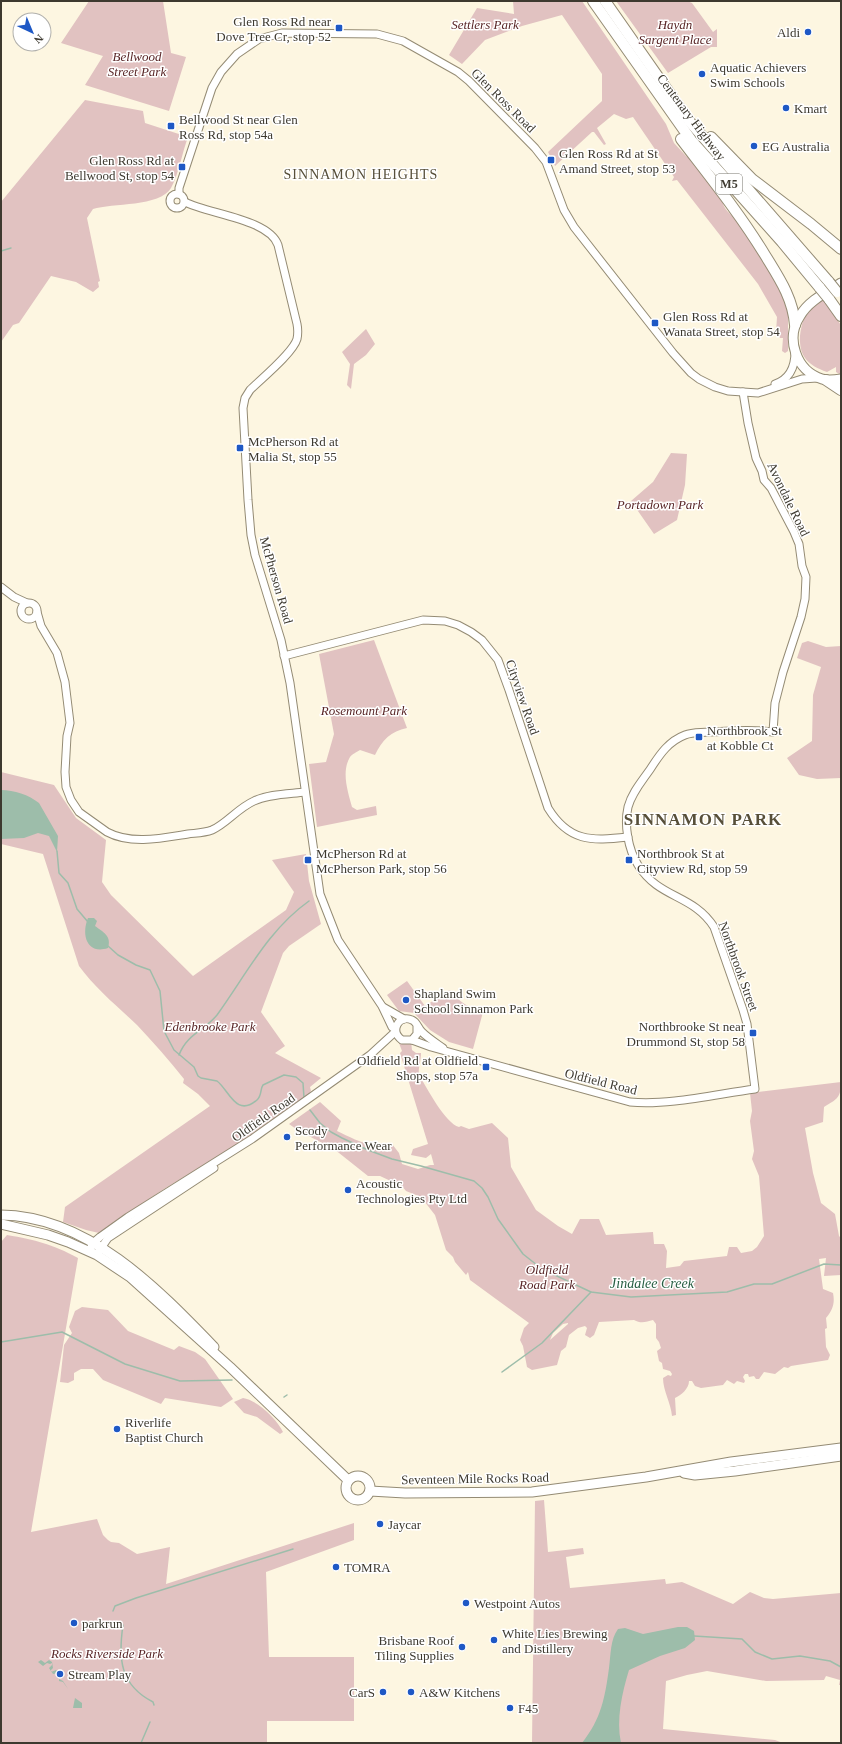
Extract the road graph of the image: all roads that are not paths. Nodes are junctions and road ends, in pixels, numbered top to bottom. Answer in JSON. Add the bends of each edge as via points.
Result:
{"nodes":[{"id":1,"x":593,"y":1,"type":"edge"},
{"id":2,"x":605,"y":1,"type":"edge"},
{"id":3,"x":644,"y":74,"type":"junction"},
{"id":4,"x":671,"y":96,"type":"junction"},
{"id":5,"x":179,"y":194,"type":"junction"},
{"id":6,"x":185,"y":202,"type":"junction"},
{"id":7,"x":841,"y":249,"type":"edge"},
{"id":8,"x":840,"y":291,"type":"edge"},
{"id":9,"x":841,"y":316,"type":"edge"},
{"id":10,"x":795,"y":325,"type":"junction"},
{"id":11,"x":795,"y":351,"type":"junction"},
{"id":12,"x":824,"y":379,"type":"junction"},
{"id":13,"x":841,"y":379,"type":"edge"},
{"id":14,"x":841,"y":390,"type":"edge"},
{"id":15,"x":746,"y":392,"type":"junction"},
{"id":16,"x":1,"y":587,"type":"edge"},
{"id":17,"x":14,"y":597,"type":"junction"},
{"id":18,"x":27,"y":603,"type":"junction"},
{"id":19,"x":21,"y":608,"type":"junction"},
{"id":20,"x":36,"y":612,"type":"junction"},
{"id":21,"x":31,"y":618,"type":"junction"},
{"id":22,"x":41,"y":626,"type":"junction"},
{"id":23,"x":284,"y":656,"type":"junction"},
{"id":24,"x":773,"y":732,"type":"joint"},
{"id":25,"x":305,"y":792,"type":"junction"},
{"id":26,"x":628,"y":837,"type":"junction"},
{"id":27,"x":382,"y":1006,"type":"junction"},
{"id":28,"x":404,"y":1019,"type":"junction"},
{"id":29,"x":417,"y":1026,"type":"junction"},
{"id":30,"x":396,"y":1033,"type":"junction"},
{"id":31,"x":412,"y":1040,"type":"junction"},
{"id":32,"x":444,"y":1049,"type":"junction"},
{"id":33,"x":754,"y":1089,"type":"joint"},
{"id":34,"x":1,"y":1215,"type":"edge"},
{"id":35,"x":1,"y":1224,"type":"edge"},
{"id":36,"x":95,"y":1249,"type":"junction"},
{"id":37,"x":841,"y":1448,"type":"edge"},
{"id":38,"x":841,"y":1456,"type":"edge"},
{"id":39,"x":675,"y":1472,"type":"junction"},
{"id":40,"x":348,"y":1480,"type":"junction"},
{"id":41,"x":370,"y":1491,"type":"junction"}],
"edges":[{"from":1,"to":3,"type":"highway","name":"Centenary Highway","number":"M5"},
{"from":2,"to":4,"type":"highway","name":"Centenary Highway","number":"M5"},
{"from":3,"to":9,"type":"highway","name":"Centenary Highway","number":"M5","bridge":true,"via":[[675,120],[703,155],[782,242]]},
{"from":3,"to":10,"type":"highway","via":[[643,81],[660,109],[725,195],[768,260],[791,301]]},
{"from":4,"to":7,"type":"highway","via":[[682,102],[727,156],[752,179]]},
{"from":4,"to":8,"type":"highway","name":"Centenary Highway","number":"M5","bridge":true,"via":[[708,144],[829,282]]},
{"from":5,"to":6,"type":"street"},
{"from":5,"to":6,"type":"street","via":[[172,196],[172,206],[180,208]]},
{"from":5,"to":15,"type":"street","name":"Glen Ross Road","via":[[216,80],[227,63],[246,46],[259,39],[292,33],[377,34],[403,41],[458,72],[535,148],[546,162],[564,210],[574,227],[684,366],[715,388]]},
{"from":6,"to":23,"type":"street","name":"McPherson Road","via":[[259,226],[274,237],[297,324],[296,341],[291,350],[250,390],[244,398],[243,408],[251,535]]},
{"from":8,"to":10,"type":"main road","via":[[805,309]]},
{"from":10,"to":11,"type":"main road"},
{"from":11,"to":12,"type":"main road","via":[[805,369]]},
{"from":11,"to":15,"type":"street","name":"Glen Ross Road","via":[[792,370],[785,379]]},
{"from":12,"to":13,"type":"main road"},
{"from":12,"to":14,"type":"highway"},
{"from":12,"to":15,"type":"street","name":"Glen Ross Road","via":[[806,378],[764,392]]},
{"from":15,"to":24,"type":"street","name":"Avondale Road","via":[[748,423],[756,458],[764,480],[771,488],[794,532],[806,577],[801,618],[775,702]]},
{"from":16,"to":17,"type":"street"},
{"from":17,"to":18,"type":"street"},
{"from":17,"to":19,"type":"street"},
{"from":18,"to":19,"type":"street"},
{"from":18,"to":20,"type":"street","via":[[34,605]]},
{"from":19,"to":21,"type":"street","via":[[23,616]]},
{"from":20,"to":21,"type":"street"},
{"from":20,"to":22,"type":"street"},
{"from":21,"to":22,"type":"street"},
{"from":22,"to":25,"type":"street","via":[[57,654],[67,691],[70,723],[67,736],[66,787],[79,812],[107,832],[136,839],[198,834],[212,830],[254,801]]},
{"from":23,"to":25,"type":"street","name":"McPherson Road"},
{"from":23,"to":26,"type":"street","name":"Cityview Road","via":[[411,622],[435,620],[458,625],[482,640],[498,660],[548,808],[555,819],[570,831],[590,840]]},
{"from":24,"to":26,"type":"street","name":"Northbrook Street","via":[[752,730],[694,733],[672,741],[636,789],[628,806]]},
{"from":25,"to":27,"type":"street","name":"McPherson Road","via":[[316,874],[326,912],[338,940]]},
{"from":26,"to":33,"type":"street","name":"Northbrook Street","via":[[632,854],[645,875],[663,891],[698,908],[714,927],[743,1010]]},
{"from":27,"to":28,"type":"street"},
{"from":27,"to":30,"type":"street","name":"McPherson Road"},
{"from":28,"to":29,"type":"street","via":[[410,1019]]},
{"from":28,"to":30,"type":"street","via":[[398,1023]]},
{"from":29,"to":31,"type":"street","via":[[417,1034]]},
{"from":29,"to":32,"type":"street","name":"Oldfield Road"},
{"from":30,"to":31,"type":"street","via":[[405,1041]]},
{"from":30,"to":36,"type":"street","name":"Oldfield Road","via":[[370,1055],[218,1165]]},
{"from":31,"to":32,"type":"street","name":"Oldfield Road"},
{"from":32,"to":33,"type":"street","name":"Oldfield Road","via":[[630,1102],[664,1102]]},
{"from":34,"to":36,"type":"main road","via":[[46,1222]]},
{"from":35,"to":36,"type":"main road"},
{"from":36,"to":40,"type":"main road","via":[[136,1271],[178,1310],[230,1367]]},
{"from":37,"to":39,"type":"main road","name":"Seventeen Mile Rocks Road"},
{"from":38,"to":39,"type":"main road","name":"Seventeen Mile Rocks Road","via":[[729,1472],[695,1475]]},
{"from":39,"to":41,"type":"main road","name":"Seventeen Mile Rocks Road","via":[[532,1492]]},
{"from":40,"to":41,"type":"main road","via":[[355,1476],[363,1477],[369,1482]]},
{"from":40,"to":41,"type":"main road","via":[[346,1491],[352,1499],[363,1499]]}]}
